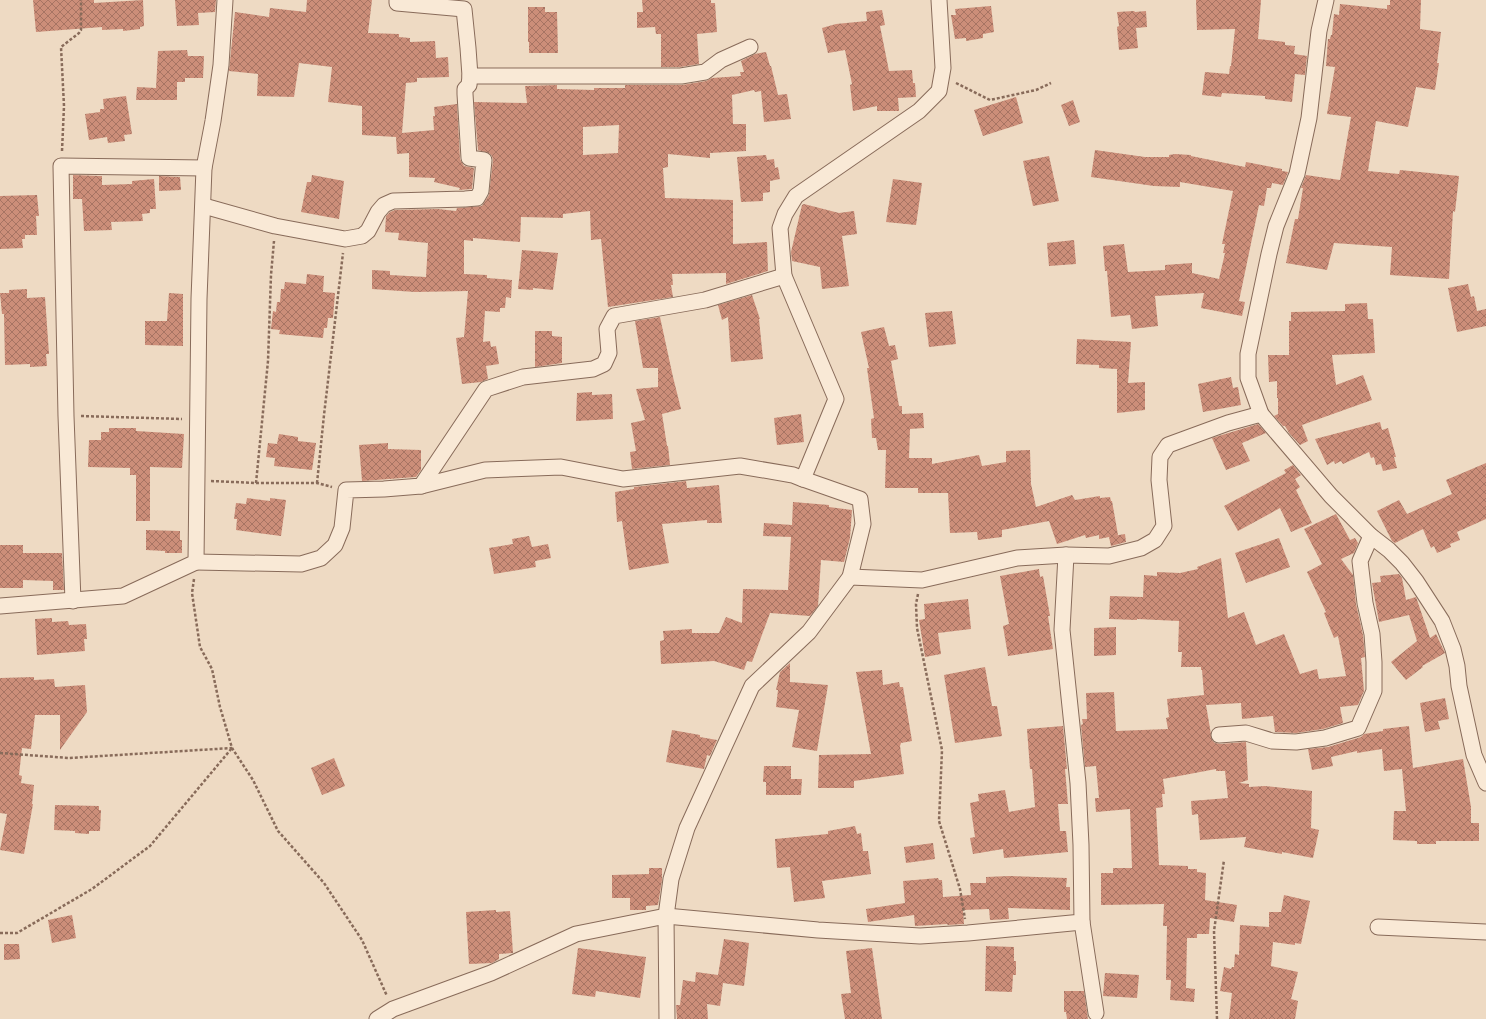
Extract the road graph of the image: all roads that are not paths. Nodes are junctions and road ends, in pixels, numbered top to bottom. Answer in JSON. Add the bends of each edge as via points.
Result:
{"nodes":[{"id":1,"x":225,"y":0,"type":"edge"},
{"id":2,"x":397,"y":0,"type":"edge"},
{"id":3,"x":939,"y":0,"type":"edge"},
{"id":4,"x":1326,"y":0,"type":"edge"},
{"id":5,"x":750,"y":47,"type":"dead end"},
{"id":6,"x":470,"y":76,"type":"junction"},
{"id":7,"x":204,"y":168,"type":"junction"},
{"id":8,"x":204,"y":206,"type":"junction"},
{"id":9,"x":784,"y":276,"type":"junction"},
{"id":10,"x":1261,"y":414,"type":"junction"},
{"id":11,"x":803,"y":479,"type":"junction"},
{"id":12,"x":421,"y":486,"type":"junction"},
{"id":13,"x":1371,"y":536,"type":"junction"},
{"id":14,"x":1066,"y":555,"type":"junction"},
{"id":15,"x":196,"y":562,"type":"junction"},
{"id":16,"x":850,"y":577,"type":"junction"},
{"id":17,"x":73,"y":601,"type":"junction"},
{"id":18,"x":0,"y":606,"type":"edge"},
{"id":19,"x":1219,"y":735,"type":"dead end"},
{"id":20,"x":1486,"y":783,"type":"edge"},
{"id":21,"x":666,"y":916,"type":"junction"},
{"id":22,"x":1082,"y":922,"type":"junction"},
{"id":23,"x":1378,"y":926,"type":"dead end"},
{"id":24,"x":1486,"y":932,"type":"edge"},
{"id":25,"x":1096,"y":1013,"type":"dead end"},
{"id":26,"x":377,"y":1019,"type":"edge"},
{"id":27,"x":667,"y":1019,"type":"edge"}],
"edges":[{"from":1,"to":7,"type":"street","via":[[221,65]]},
{"from":2,"to":6,"type":"street","via":[[397,3],[464,9]]},
{"from":3,"to":9,"type":"street","via":[[943,68],[939,91],[919,111],[796,196],[780,228]]},
{"from":4,"to":10,"type":"street","via":[[1319,31],[1309,118],[1297,174],[1276,226],[1248,354],[1248,378]]},
{"from":5,"to":6,"type":"street","via":[[721,60],[705,72],[681,76]]},
{"from":6,"to":8,"type":"street","via":[[469,85],[465,89],[469,158],[484,160],[481,191],[477,198],[393,201],[384,205],[362,236],[345,239],[275,226]]},
{"from":7,"to":8,"type":"street"},
{"from":7,"to":17,"type":"street","via":[[61,166]]},
{"from":8,"to":15,"type":"street","via":[[199,299]]},
{"from":9,"to":11,"type":"street","via":[[836,399]]},
{"from":9,"to":12,"type":"street","via":[[705,300],[614,316],[607,329],[609,353],[604,364],[593,369],[523,377],[486,389]]},
{"from":10,"to":13,"type":"street","via":[[1313,477]]},
{"from":10,"to":14,"type":"street","via":[[1168,445],[1160,457],[1159,480],[1164,526],[1155,540],[1141,548],[1109,556]]},
{"from":11,"to":12,"type":"street","via":[[740,466],[623,479],[560,467],[485,470]]},
{"from":11,"to":16,"type":"street","via":[[860,499],[863,524]]},
{"from":12,"to":15,"type":"street","via":[[346,490],[342,528],[335,545],[321,558],[301,564]]},
{"from":13,"to":19,"type":"street","via":[[1360,561],[1372,634],[1374,691],[1358,728],[1325,738],[1296,742],[1272,741],[1246,733]]},
{"from":13,"to":20,"type":"street","via":[[1389,550],[1406,569],[1442,621],[1458,666],[1459,686],[1474,755]]},
{"from":14,"to":16,"type":"street","via":[[1017,558],[922,580]]},
{"from":14,"to":22,"type":"street","via":[[1062,630],[1078,783]]},
{"from":15,"to":17,"type":"street","via":[[123,596]]},
{"from":16,"to":21,"type":"street","via":[[809,632],[752,686],[687,828],[671,879]]},
{"from":17,"to":18,"type":"street"},
{"from":21,"to":22,"type":"street","via":[[818,930],[920,936]]},
{"from":21,"to":26,"type":"street","via":[[576,934],[491,973],[393,1009]]},
{"from":21,"to":27,"type":"street"},
{"from":22,"to":25,"type":"street"},
{"from":23,"to":24,"type":"street"}]}
